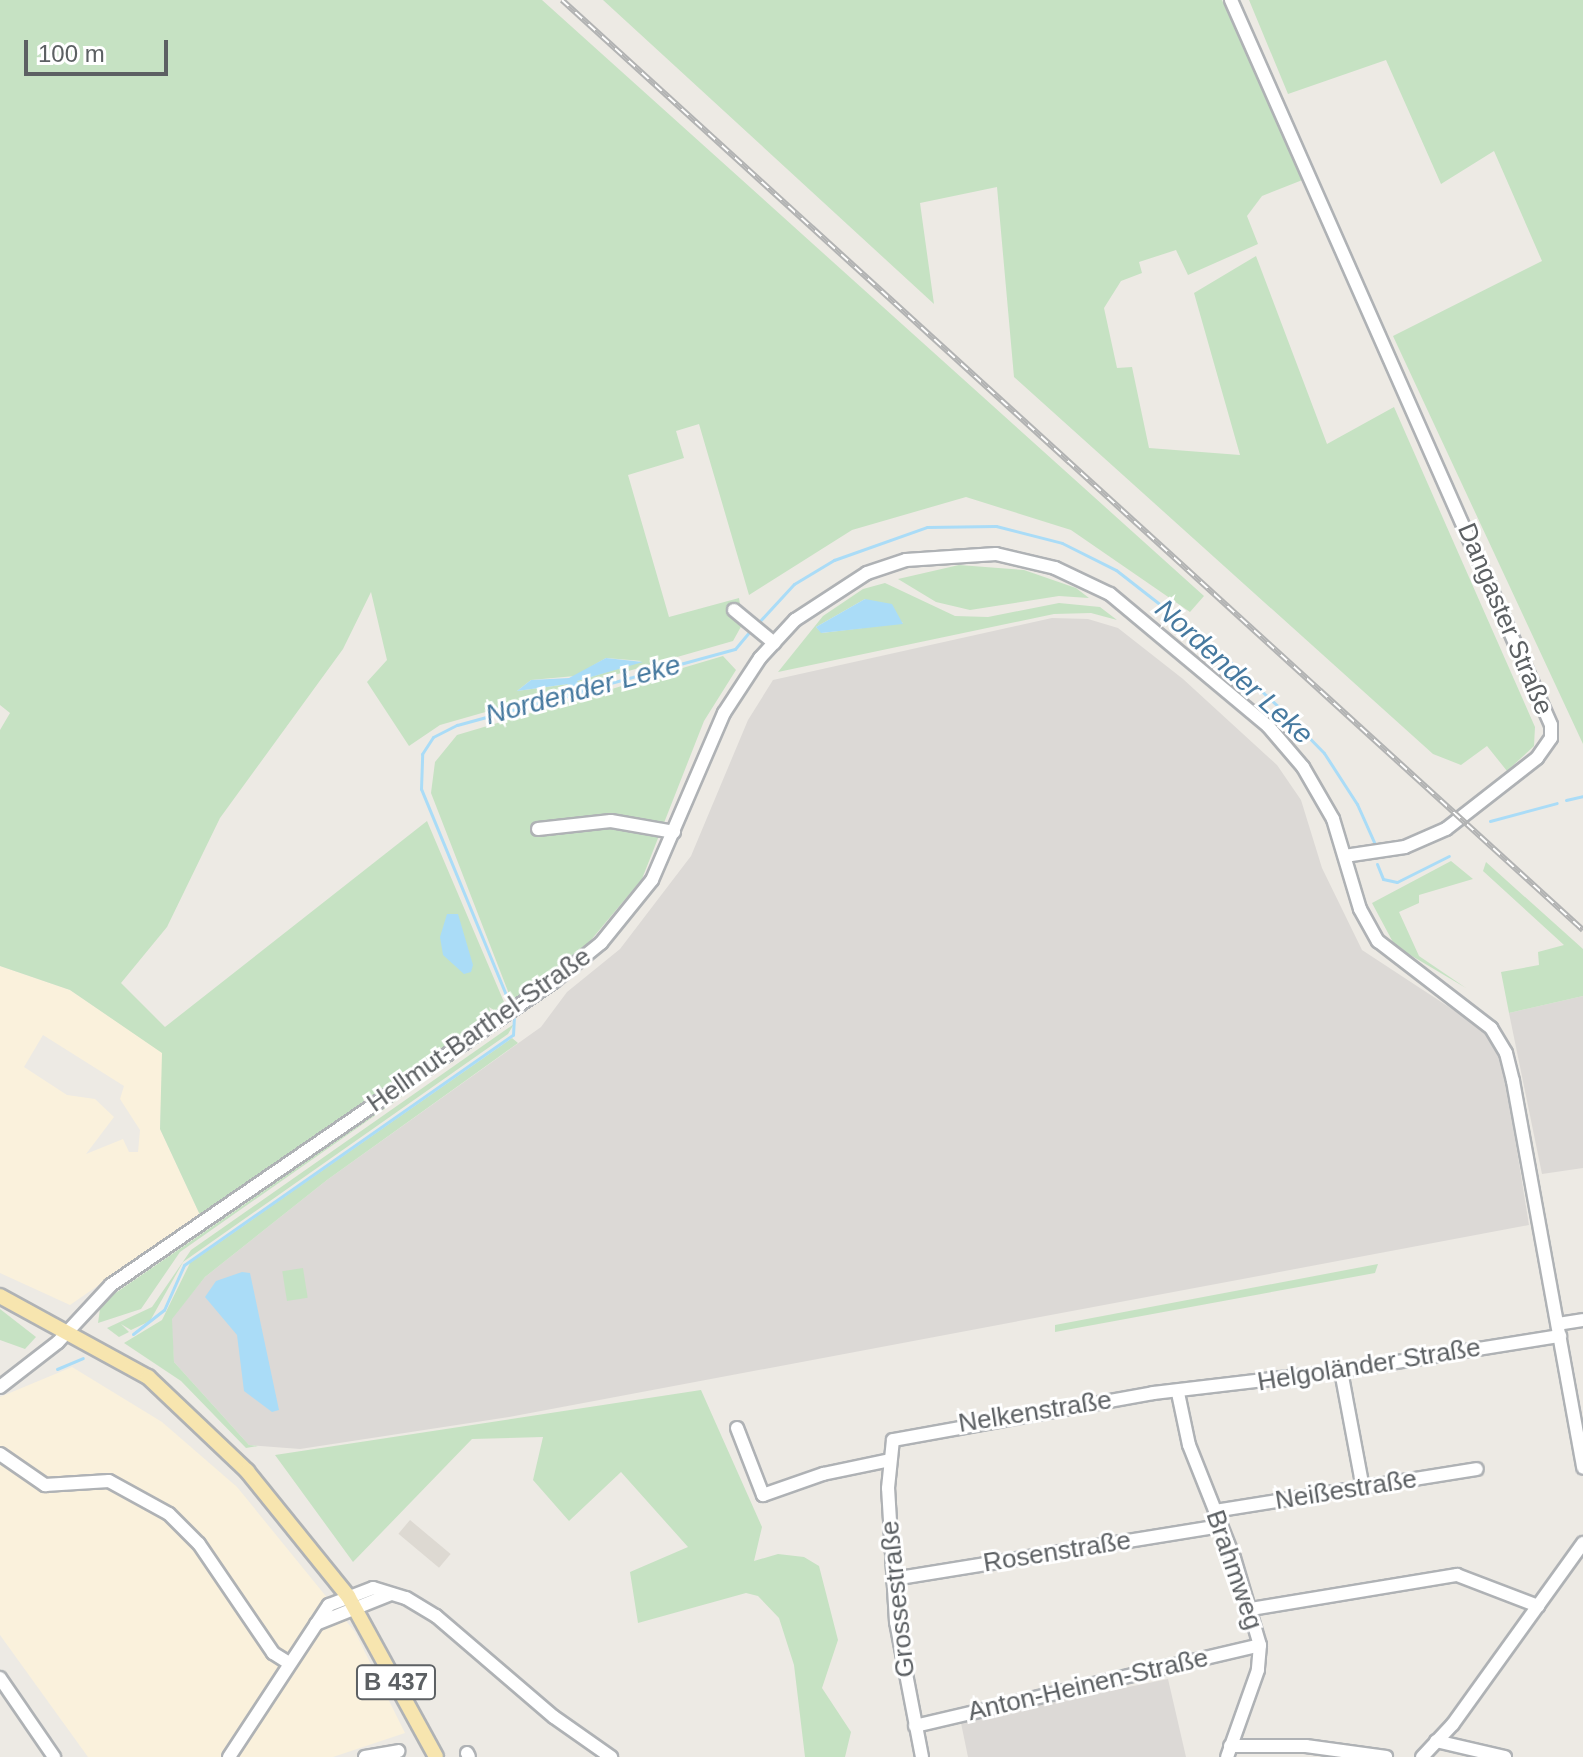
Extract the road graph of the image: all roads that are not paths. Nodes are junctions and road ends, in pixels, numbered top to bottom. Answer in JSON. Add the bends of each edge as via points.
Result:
{"nodes":[{"id":1,"x":1231,"y":0,"type":"edge"},
{"id":2,"x":734,"y":610,"type":"dead end"},
{"id":3,"x":774,"y":643,"type":"junction"},
{"id":4,"x":538,"y":829,"type":"dead end"},
{"id":5,"x":674,"y":832,"type":"junction"},
{"id":6,"x":1345,"y":856,"type":"junction"},
{"id":7,"x":0,"y":1296,"type":"edge"},
{"id":8,"x":1583,"y":1320,"type":"edge"},
{"id":9,"x":70,"y":1330,"type":"junction"},
{"id":10,"x":1559,"y":1330,"type":"junction"},
{"id":11,"x":1341,"y":1371,"type":"junction"},
{"id":12,"x":0,"y":1387,"type":"edge"},
{"id":13,"x":1178,"y":1393,"type":"junction"},
{"id":14,"x":737,"y":1428,"type":"dead end"},
{"id":15,"x":893,"y":1440,"type":"joint"},
{"id":16,"x":0,"y":1454,"type":"edge"},
{"id":17,"x":890,"y":1460,"type":"junction"},
{"id":18,"x":1583,"y":1468,"type":"edge"},
{"id":19,"x":1477,"y":1469,"type":"dead end"},
{"id":20,"x":1363,"y":1488,"type":"junction"},
{"id":21,"x":1215,"y":1511,"type":"junction"},
{"id":22,"x":1221,"y":1526,"type":"junction"},
{"id":23,"x":1583,"y":1543,"type":"edge"},
{"id":24,"x":893,"y":1579,"type":"junction"},
{"id":25,"x":351,"y":1602,"type":"junction"},
{"id":26,"x":1538,"y":1606,"type":"junction"},
{"id":27,"x":1251,"y":1609,"type":"junction"},
{"id":28,"x":1260,"y":1645,"type":"junction"},
{"id":29,"x":289,"y":1663,"type":"junction"},
{"id":30,"x":0,"y":1678,"type":"edge"},
{"id":31,"x":915,"y":1726,"type":"junction"},
{"id":32,"x":1436,"y":1741,"type":"junction"},
{"id":33,"x":398,"y":1751,"type":"dead end"},
{"id":34,"x":1228,"y":1752,"type":"edge"},
{"id":35,"x":54,"y":1757,"type":"edge"},
{"id":36,"x":229,"y":1757,"type":"edge"},
{"id":37,"x":365,"y":1757,"type":"edge"},
{"id":38,"x":436,"y":1757,"type":"edge"},
{"id":39,"x":611,"y":1757,"type":"edge"},
{"id":40,"x":922,"y":1757,"type":"edge"},
{"id":41,"x":1386,"y":1757,"type":"edge"},
{"id":42,"x":1422,"y":1757,"type":"edge"},
{"id":43,"x":1505,"y":1757,"type":"edge"}],
"edges":[{"from":1,"to":6,"type":"street","name":"Dangaster Straße","via":[[1551,725],[1551,738],[1537,758],[1446,829],[1388,850]]},
{"from":2,"to":3,"type":"street"},
{"from":3,"to":5,"type":"street","name":"Hellmut-Barthel-Straße","via":[[724,713]]},
{"from":3,"to":6,"type":"street","name":"Hellmut-Barthel-Straße","via":[[821,599],[867,573],[906,560],[982,553],[1055,568],[1121,602],[1268,726],[1310,780],[1333,819]]},
{"from":4,"to":5,"type":"street","via":[[611,821]]},
{"from":5,"to":9,"type":"street","name":"Hellmut-Barthel-Straße","via":[[652,880],[618,925],[524,1002],[111,1285]]},
{"from":6,"to":10,"type":"street","via":[[1360,909],[1378,941],[1476,1012],[1506,1053]]},
{"from":7,"to":9,"type":"main road","number":"B 437"},
{"from":8,"to":10,"type":"street","name":"Helgoländer Straße"},
{"from":9,"to":12,"type":"street","name":"Hellmut-Barthel-Straße"},
{"from":9,"to":25,"type":"main road","number":"B 437","via":[[148,1377],[184,1406],[271,1498]]},
{"from":10,"to":11,"type":"street","name":"Helgoländer Straße"},
{"from":10,"to":18,"type":"street"},
{"from":11,"to":13,"type":"street","name":"Helgoländer Straße"},
{"from":11,"to":20,"type":"street"},
{"from":13,"to":15,"type":"street","name":"Nelkenstraße","via":[[1153,1393]]},
{"from":13,"to":21,"type":"street","name":"Brahmweg","via":[[1185,1435]]},
{"from":14,"to":17,"type":"street","via":[[763,1495],[823,1474]]},
{"from":15,"to":17,"type":"street","name":"Grossestraße"},
{"from":16,"to":29,"type":"street","via":[[45,1485],[109,1481],[169,1514],[199,1544],[273,1653]]},
{"from":17,"to":24,"type":"street","name":"Grossestraße"},
{"from":19,"to":20,"type":"street","name":"Neißestraße"},
{"from":20,"to":21,"type":"street","name":"Neißestraße"},
{"from":21,"to":22,"type":"street","name":"Brahmweg"},
{"from":22,"to":24,"type":"street","name":"Rosenstraße"},
{"from":22,"to":27,"type":"street","name":"Brahmweg"},
{"from":23,"to":26,"type":"street"},
{"from":24,"to":31,"type":"street","name":"Grossestraße"},
{"from":25,"to":29,"type":"street","via":[[329,1605]]},
{"from":25,"to":38,"type":"main road","number":"B 437"},
{"from":25,"to":39,"type":"street","via":[[373,1588],[436,1616],[554,1717]]},
{"from":26,"to":27,"type":"street","via":[[1457,1575]]},
{"from":26,"to":32,"type":"street"},
{"from":27,"to":28,"type":"street","name":"Brahmweg"},
{"from":28,"to":31,"type":"street","name":"Anton-Heinen-Straße"},
{"from":28,"to":34,"type":"street","name":"Brahmweg","via":[[1258,1670]]},
{"from":29,"to":36,"type":"street"},
{"from":30,"to":35,"type":"street"},
{"from":31,"to":40,"type":"street","name":"Grossestraße"},
{"from":32,"to":42,"type":"street"},
{"from":32,"to":43,"type":"street"},
{"from":33,"to":37,"type":"street"},
{"from":34,"to":41,"type":"street","via":[[1306,1746]]}]}
